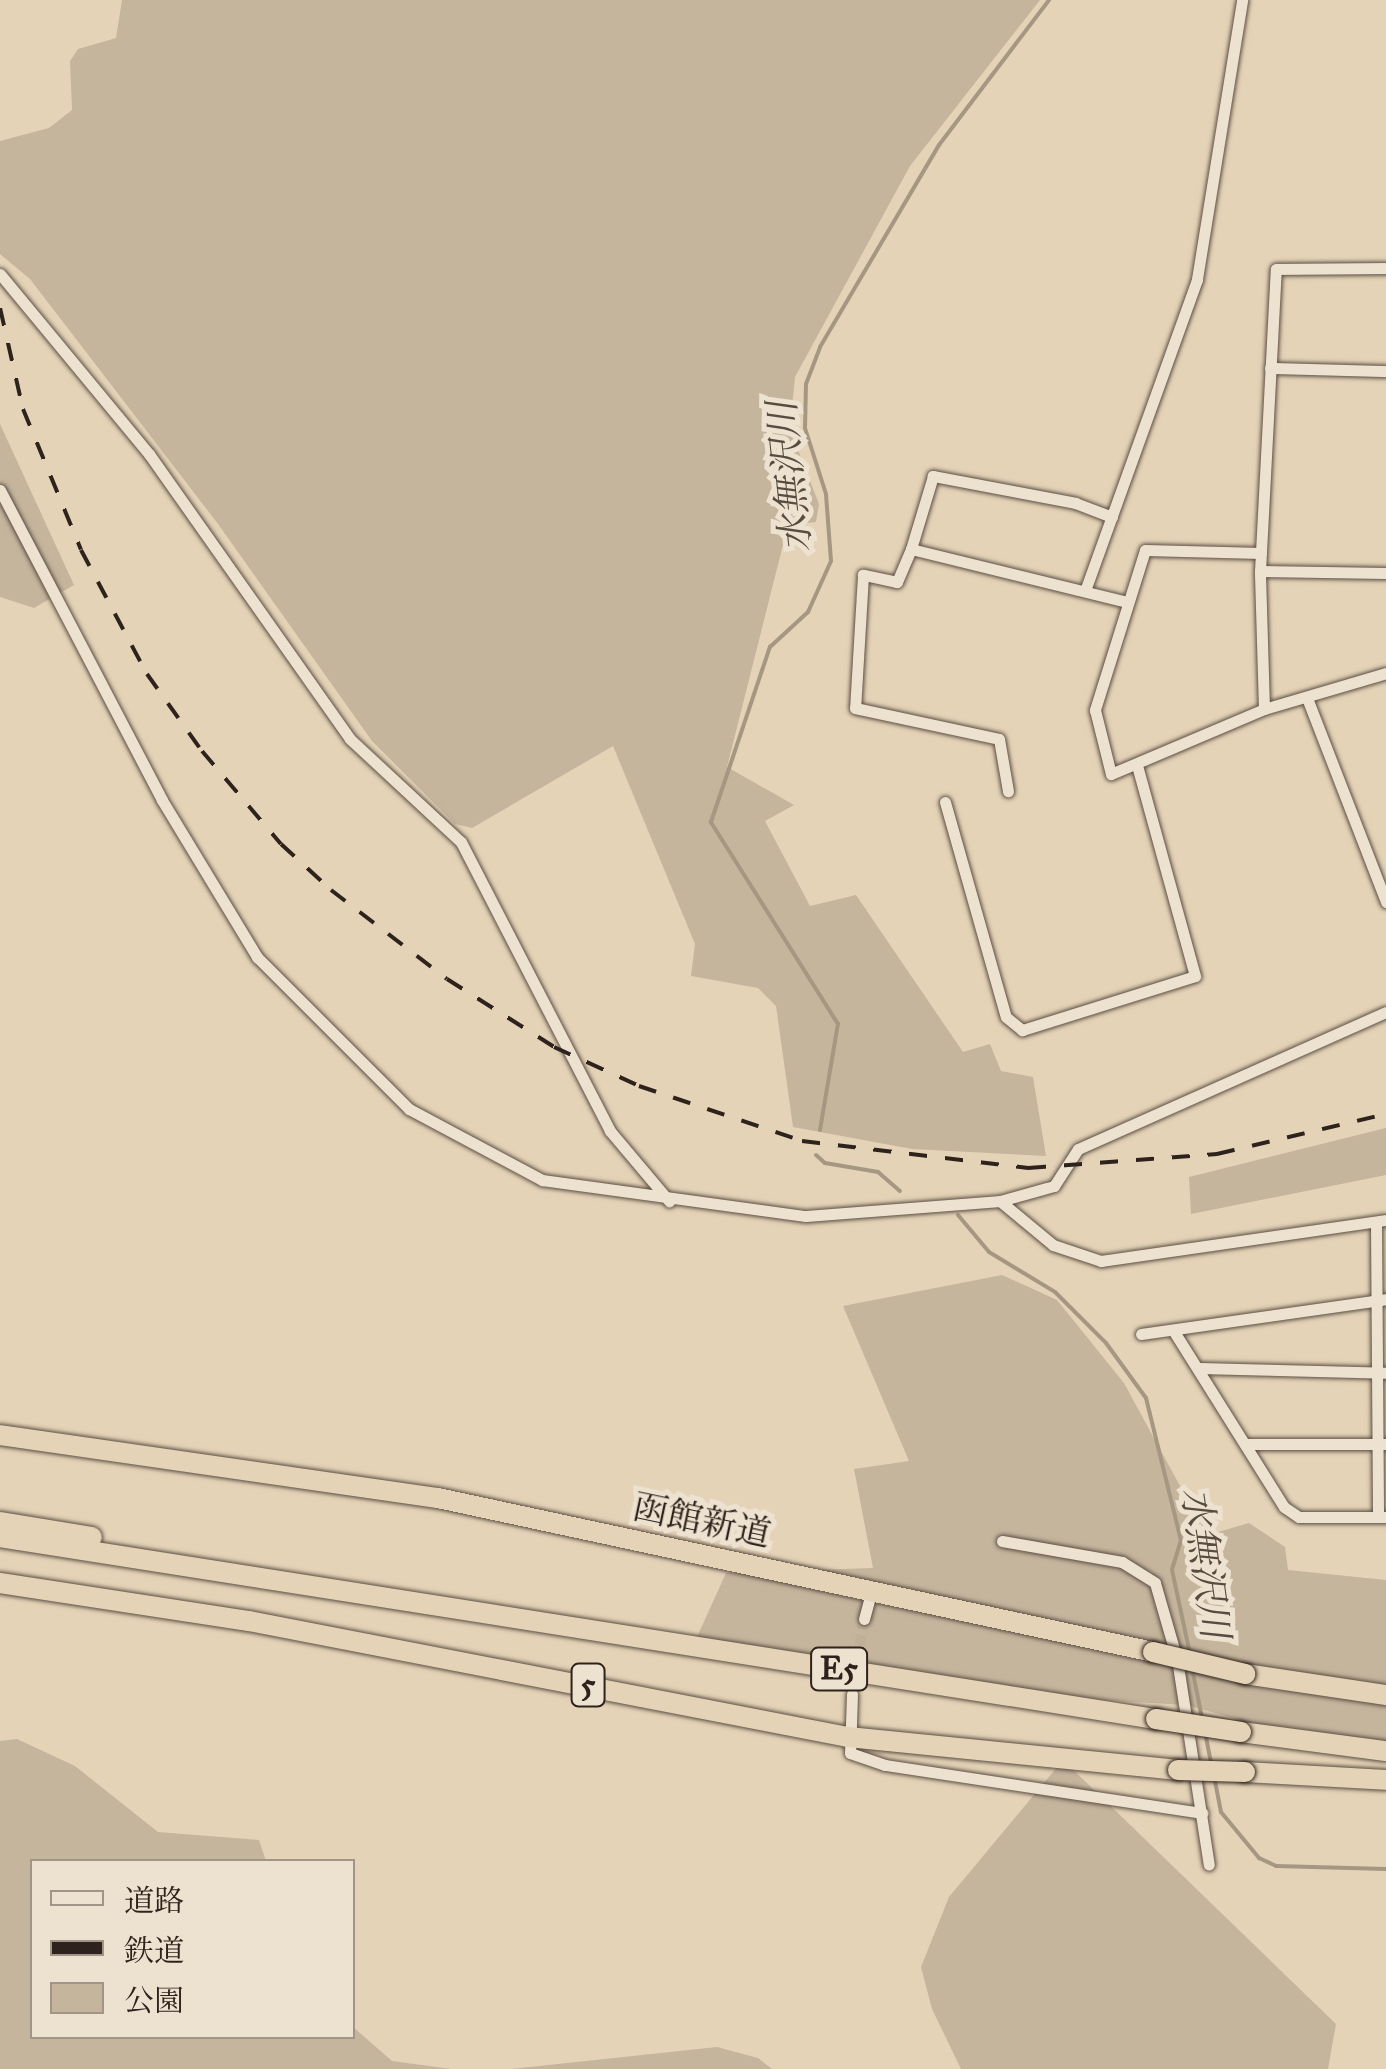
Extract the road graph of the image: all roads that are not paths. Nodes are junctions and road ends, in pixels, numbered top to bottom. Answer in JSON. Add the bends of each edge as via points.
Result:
{"nodes":[{"id":1,"x":1242,"y":0,"type":"edge"},
{"id":2,"x":1386,"y":268,"type":"edge"},
{"id":3,"x":0,"y":274,"type":"edge"},
{"id":4,"x":1270,"y":368,"type":"junction"},
{"id":5,"x":1386,"y":371,"type":"edge"},
{"id":6,"x":0,"y":490,"type":"edge"},
{"id":7,"x":1112,"y":517,"type":"junction"},
{"id":8,"x":911,"y":548,"type":"junction"},
{"id":9,"x":1261,"y":553,"type":"junction"},
{"id":10,"x":1260,"y":570,"type":"junction"},
{"id":11,"x":1386,"y":573,"type":"edge"},
{"id":12,"x":1086,"y":588,"type":"junction"},
{"id":13,"x":1126,"y":602,"type":"junction"},
{"id":14,"x":1386,"y":672,"type":"edge"},
{"id":15,"x":1307,"y":698,"type":"junction"},
{"id":16,"x":1264,"y":709,"type":"junction"},
{"id":17,"x":1136,"y":765,"type":"junction"},
{"id":18,"x":1008,"y":791,"type":"dead end"},
{"id":19,"x":945,"y":802,"type":"dead end"},
{"id":20,"x":1385,"y":895,"type":"edge"},
{"id":21,"x":1386,"y":1012,"type":"edge"},
{"id":22,"x":669,"y":1201,"type":"junction"},
{"id":23,"x":1000,"y":1201,"type":"junction"},
{"id":24,"x":1381,"y":1221,"type":"edge"},
{"id":25,"x":1381,"y":1299,"type":"edge"},
{"id":26,"x":1173,"y":1330,"type":"junction"},
{"id":27,"x":1141,"y":1334,"type":"dead end"},
{"id":28,"x":1200,"y":1368,"type":"junction"},
{"id":29,"x":1382,"y":1373,"type":"edge"},
{"id":30,"x":0,"y":1435,"type":"edge"},
{"id":31,"x":1382,"y":1443,"type":"edge"},
{"id":32,"x":1245,"y":1444,"type":"junction"},
{"id":33,"x":1382,"y":1517,"type":"edge"},
{"id":34,"x":0,"y":1522,"type":"edge"},
{"id":35,"x":0,"y":1536,"type":"edge"},
{"id":36,"x":1002,"y":1541,"type":"dead end"},
{"id":37,"x":0,"y":1584,"type":"edge"},
{"id":38,"x":872,"y":1590,"type":"junction"},
{"id":39,"x":522,"y":1616,"type":"junction"},
{"id":40,"x":864,"y":1620,"type":"tunnel mouth"},
{"id":41,"x":852,"y":1694,"type":"tunnel mouth"},
{"id":42,"x":1386,"y":1695,"type":"edge"},
{"id":43,"x":848,"y":1736,"type":"junction"},
{"id":44,"x":1386,"y":1750,"type":"edge"},
{"id":45,"x":1386,"y":1780,"type":"edge"},
{"id":46,"x":1202,"y":1814,"type":"junction"},
{"id":47,"x":1209,"y":1865,"type":"dead end"}],
"edges":[{"from":1,"to":7,"type":"street","via":[[1197,279]]},
{"from":2,"to":4,"type":"street","via":[[1276,269]]},
{"from":3,"to":22,"type":"street","via":[[149,454],[350,739],[461,842],[610,1131]]},
{"from":4,"to":5,"type":"street"},
{"from":4,"to":9,"type":"street"},
{"from":6,"to":22,"type":"street","via":[[222,905],[257,957],[325,1032],[408,1109],[507,1166],[594,1192]]},
{"from":7,"to":8,"type":"street","via":[[1076,503],[933,476]]},
{"from":7,"to":12,"type":"street"},
{"from":8,"to":12,"type":"street"},
{"from":8,"to":18,"type":"street","via":[[897,582],[863,575],[855,708],[1000,739]]},
{"from":9,"to":10,"type":"street"},
{"from":9,"to":13,"type":"street","via":[[1144,550]]},
{"from":10,"to":11,"type":"street"},
{"from":10,"to":16,"type":"street"},
{"from":12,"to":13,"type":"street"},
{"from":13,"to":17,"type":"street","via":[[1095,710],[1111,774]]},
{"from":14,"to":15,"type":"street"},
{"from":15,"to":16,"type":"street"},
{"from":15,"to":20,"type":"street"},
{"from":16,"to":17,"type":"street"},
{"from":17,"to":19,"type":"street","via":[[1195,976],[1022,1030],[1006,1017]]},
{"from":21,"to":23,"type":"street","via":[[1078,1149],[1054,1186]]},
{"from":22,"to":23,"type":"street","via":[[806,1216]]},
{"from":23,"to":24,"type":"street","via":[[1052,1244],[1101,1260]]},
{"from":24,"to":25,"type":"street"},
{"from":25,"to":26,"type":"street"},
{"from":25,"to":29,"type":"street"},
{"from":26,"to":27,"type":"street"},
{"from":26,"to":28,"type":"street"},
{"from":28,"to":29,"type":"street"},
{"from":28,"to":32,"type":"street"},
{"from":29,"to":31,"type":"street"},
{"from":30,"to":38,"type":"highway","name":"函館新道","via":[[438,1498]]},
{"from":31,"to":32,"type":"street"},
{"from":31,"to":33,"type":"street"},
{"from":32,"to":33,"type":"street","via":[[1284,1507],[1299,1517]]},
{"from":34,"to":39,"type":"highway","number":"E5"},
{"from":35,"to":39,"type":"highway","number":"E5"},
{"from":36,"to":46,"type":"street","via":[[1122,1562],[1154,1583],[1177,1658]]},
{"from":37,"to":43,"type":"highway","number":"5","via":[[249,1620]]},
{"from":38,"to":40,"type":"street"},
{"from":38,"to":42,"type":"highway","name":"函館新道","bridge":true,"via":[[1245,1674]]},
{"from":39,"to":44,"type":"highway","number":"E5","bridge":true,"via":[[1156,1720]]},
{"from":41,"to":43,"type":"street"},
{"from":43,"to":45,"type":"highway","number":"5","bridge":true,"via":[[1178,1770]]},
{"from":43,"to":46,"type":"street","via":[[850,1753],[884,1764]]},
{"from":46,"to":47,"type":"street"}]}
